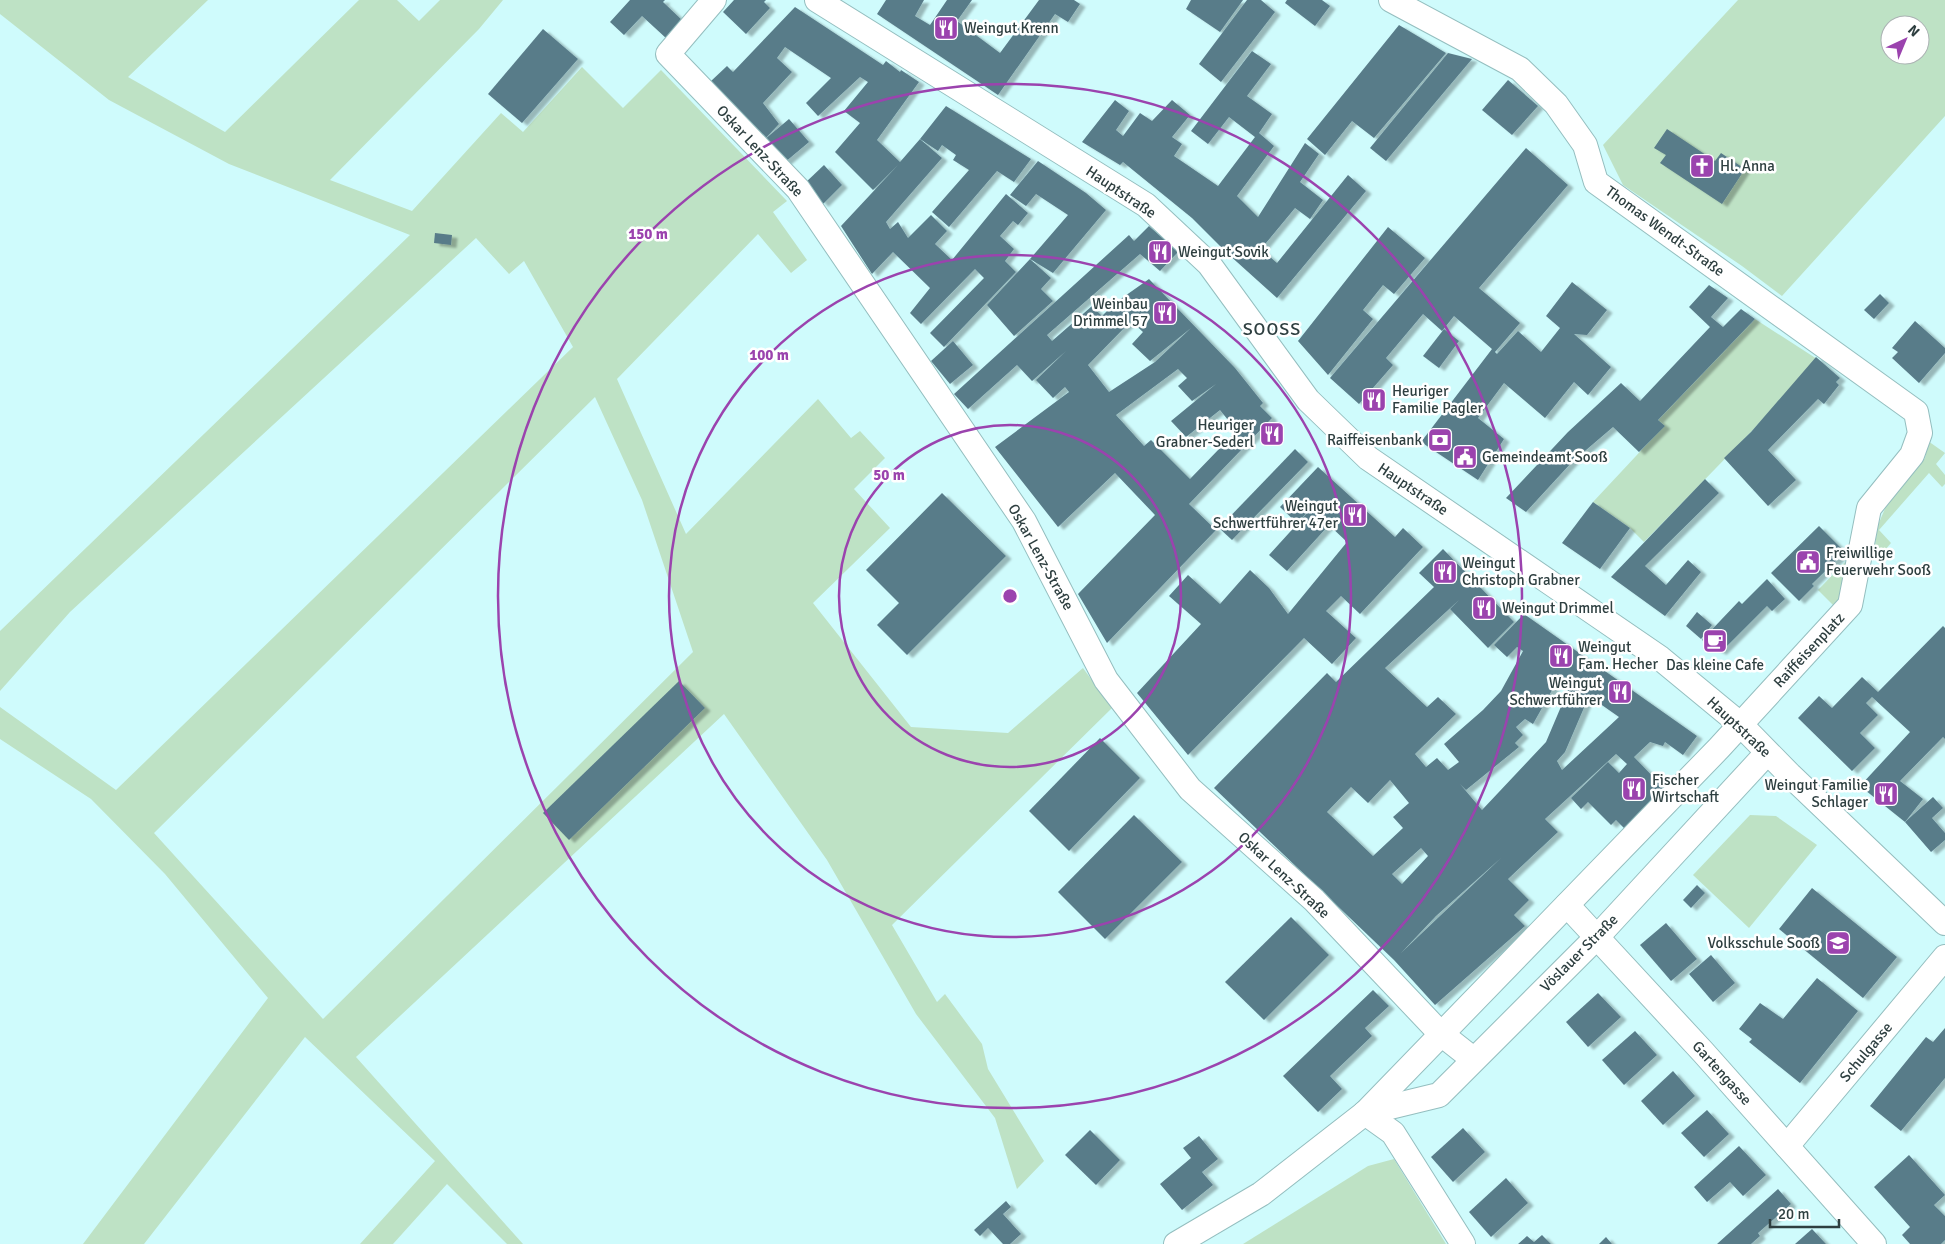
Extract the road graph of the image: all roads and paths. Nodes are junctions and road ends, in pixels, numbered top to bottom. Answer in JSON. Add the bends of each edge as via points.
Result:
{"nodes":[{"id":1,"x":714,"y":0,"type":"edge"},
{"id":2,"x":817,"y":0,"type":"edge"},
{"id":3,"x":1391,"y":0,"type":"edge"},
{"id":4,"x":1918,"y":422,"type":"joint"},
{"id":5,"x":1740,"y":724,"type":"junction"},
{"id":6,"x":1768,"y":753,"type":"junction"},
{"id":7,"x":1568,"y":904,"type":"junction"},
{"id":8,"x":1945,"y":923,"type":"edge"},
{"id":9,"x":1598,"y":936,"type":"junction"},
{"id":10,"x":1945,"y":957,"type":"edge"},
{"id":11,"x":1440,"y":1033,"type":"junction"},
{"id":12,"x":1473,"y":1059,"type":"junction"},
{"id":13,"x":1365,"y":1113,"type":"junction"},
{"id":14,"x":1787,"y":1146,"type":"junction"},
{"id":15,"x":1176,"y":1244,"type":"edge"},
{"id":16,"x":1463,"y":1244,"type":"edge"},
{"id":17,"x":1874,"y":1244,"type":"edge"}],
"edges":[{"from":1,"to":11,"type":"street","name":"Oskar Lenz-Straße","via":[[668,54],[798,189],[1024,521],[1106,680],[1190,789],[1314,900]]},
{"from":2,"to":5,"type":"street","name":"Hauptstraße","via":[[1146,205],[1209,264],[1308,400],[1368,458],[1660,658]]},
{"from":3,"to":4,"type":"street","name":"Thomas Wendt-Straße","via":[[1520,69],[1556,104],[1585,144],[1596,182]]},
{"from":4,"to":5,"type":"street","name":"Raiffeisenplatz","via":[[1912,456],[1869,508],[1850,605]]},
{"from":5,"to":6,"type":"street","name":"Hauptstraße"},
{"from":5,"to":7,"type":"street","name":"Vöslauer Straße"},
{"from":6,"to":8,"type":"street","name":"Hauptstraße"},
{"from":6,"to":9,"type":"street","name":"Vöslauer Straße"},
{"from":7,"to":9,"type":"street","name":"Gartengasse"},
{"from":7,"to":11,"type":"street","name":"Vöslauer Straße"},
{"from":9,"to":12,"type":"street","name":"Vöslauer Straße"},
{"from":9,"to":14,"type":"street","name":"Gartengasse"},
{"from":10,"to":14,"type":"street","name":"Schulgasse"},
{"from":11,"to":12,"type":"street","name":"Oskar Lenz-Straße"},
{"from":11,"to":13,"type":"street","name":"Vöslauer Straße"},
{"from":12,"to":13,"type":"street","name":"Vöslauer Straße","via":[[1439,1096]]},
{"from":13,"to":15,"type":"street","name":"Vöslauer Straße","via":[[1261,1194]]},
{"from":13,"to":16,"type":"street","via":[[1392,1133]]},
{"from":14,"to":17,"type":"street","name":"Gartengasse"}]}
